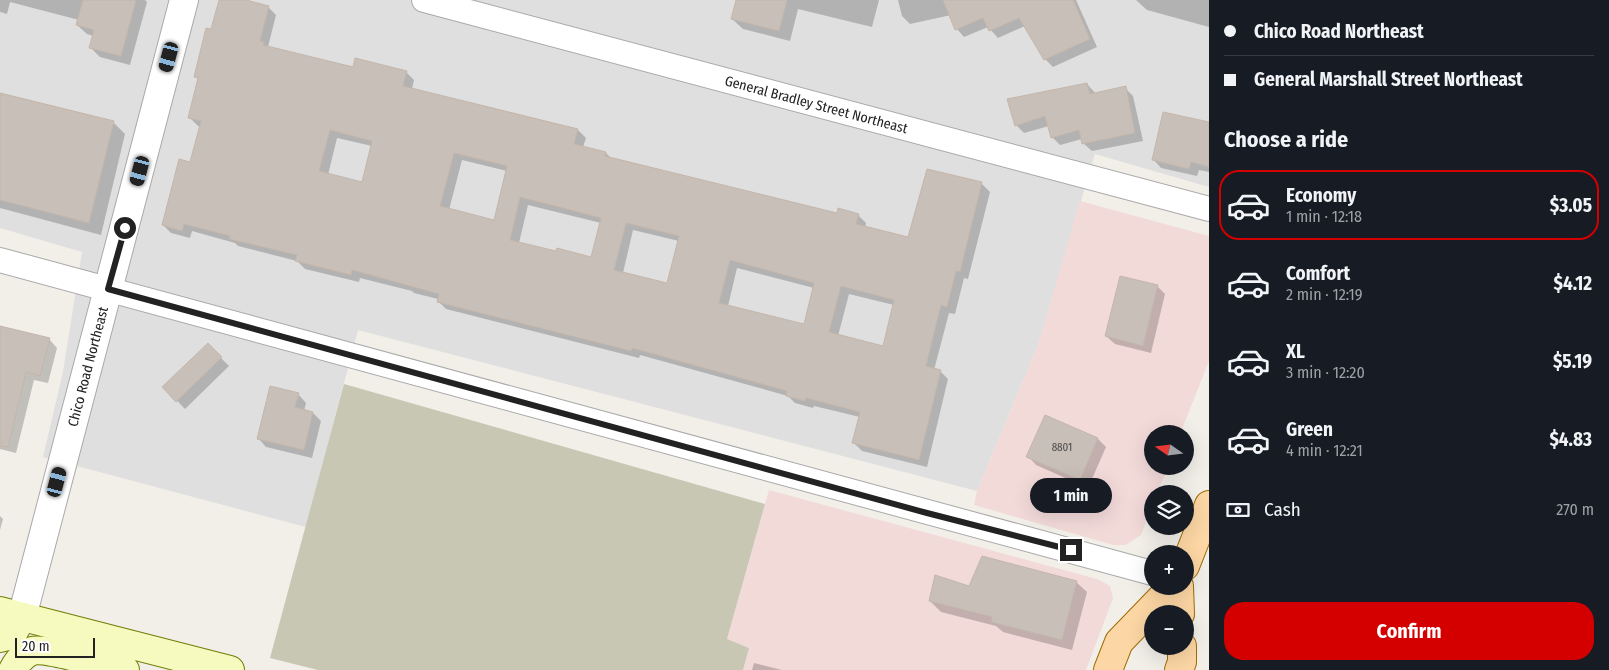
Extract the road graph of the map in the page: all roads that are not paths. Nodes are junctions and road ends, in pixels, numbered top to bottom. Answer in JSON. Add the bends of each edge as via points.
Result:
{"nodes":[{"id":1,"x":184,"y":0,"type":"edge"},
{"id":2,"x":424,"y":0,"type":"edge"},
{"id":3,"x":1209,"y":209,"type":"edge"},
{"id":4,"x":0,"y":260,"type":"edge"},
{"id":5,"x":108,"y":289,"type":"junction"},
{"id":6,"x":1209,"y":505,"type":"edge"},
{"id":7,"x":1193,"y":545,"type":"edge"},
{"id":8,"x":1144,"y":571,"type":"edge"},
{"id":9,"x":1164,"y":595,"type":"edge"},
{"id":10,"x":11,"y":614,"type":"edge"},
{"id":11,"x":0,"y":638,"type":"edge"},
{"id":12,"x":1182,"y":655,"type":"edge"},
{"id":13,"x":13,"y":670,"type":"edge"},
{"id":14,"x":125,"y":670,"type":"edge"},
{"id":15,"x":230,"y":670,"type":"edge"},
{"id":16,"x":1108,"y":670,"type":"edge"},
{"id":17,"x":1179,"y":670,"type":"edge"}],
"edges":[{"from":1,"to":5,"type":"street","name":"Chico Road Northeast"},
{"from":2,"to":3,"type":"street","name":"General Bradley Street Northeast"},
{"from":4,"to":5,"type":"street"},
{"from":5,"to":8,"type":"street"},
{"from":5,"to":10,"type":"street","name":"Chico Road Northeast"},
{"from":6,"to":7,"type":"main road"},
{"from":9,"to":16,"type":"main road","via":[[1119,642]]},
{"from":10,"to":11,"type":"main road","via":[[12,635]]},
{"from":10,"to":15,"type":"main road"},
{"from":12,"to":17,"type":"main road"},
{"from":13,"to":14,"type":"main road","via":[[24,656],[40,651]]}]}
